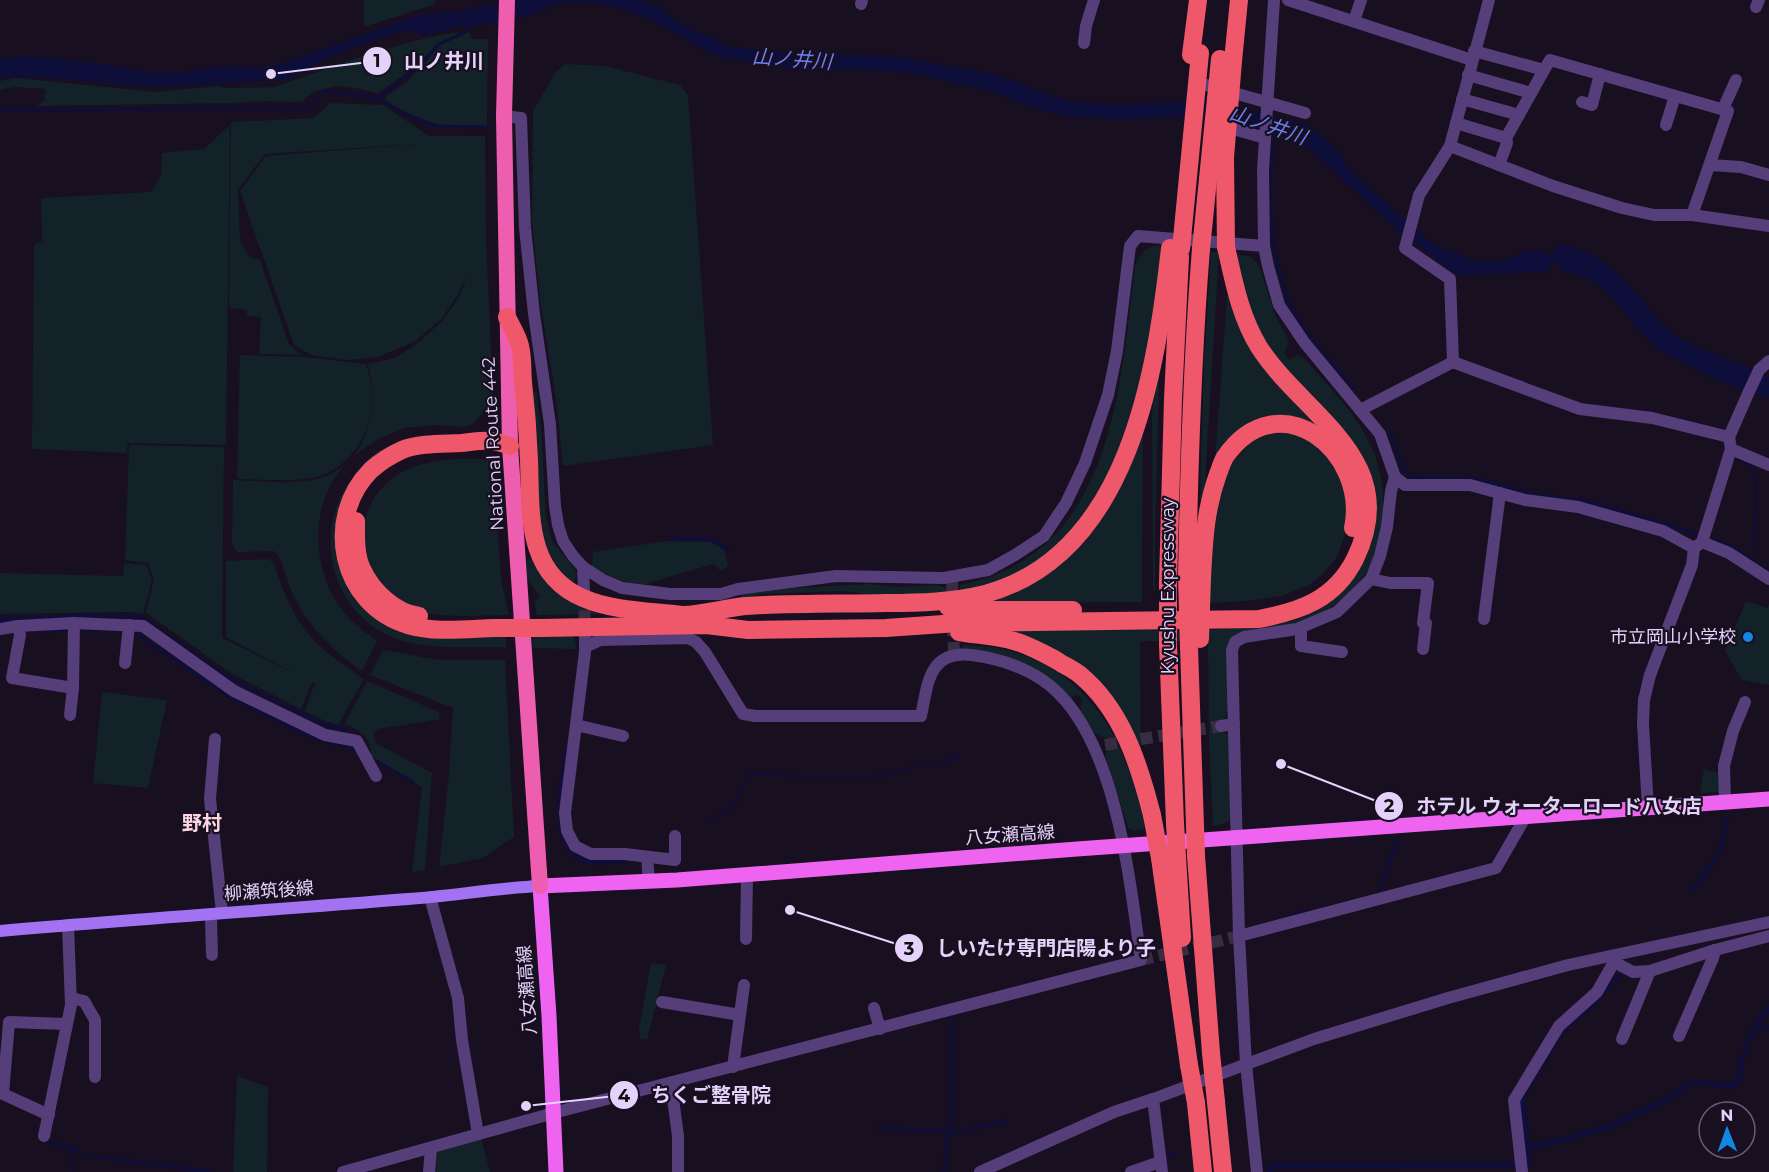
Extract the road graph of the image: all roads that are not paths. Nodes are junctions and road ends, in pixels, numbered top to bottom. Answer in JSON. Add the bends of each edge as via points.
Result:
{"nodes":[{"id":1,"x":507,"y":0,"type":"edge"},
{"id":2,"x":1094,"y":0,"type":"edge"},
{"id":3,"x":1198,"y":0,"type":"edge"},
{"id":4,"x":1205,"y":0,"type":"edge"},
{"id":5,"x":1228,"y":0,"type":"edge"},
{"id":6,"x":1239,"y":0,"type":"edge"},
{"id":7,"x":1274,"y":0,"type":"edge"},
{"id":8,"x":1288,"y":0,"type":"edge"},
{"id":9,"x":1361,"y":0,"type":"edge"},
{"id":10,"x":1489,"y":0,"type":"edge"},
{"id":11,"x":1354,"y":21,"type":"junction"},
{"id":12,"x":1084,"y":43,"type":"dead end"},
{"id":13,"x":1196,"y":54,"type":"junction"},
{"id":14,"x":1473,"y":55,"type":"junction"},
{"id":15,"x":1226,"y":60,"type":"junction"},
{"id":16,"x":1544,"y":70,"type":"junction"},
{"id":17,"x":1468,"y":75,"type":"junction"},
{"id":18,"x":1600,"y":75,"type":"junction"},
{"id":19,"x":1736,"y":80,"type":"dead end"},
{"id":20,"x":1206,"y":85,"type":"dead end"},
{"id":21,"x":1531,"y":93,"type":"junction"},
{"id":22,"x":1675,"y":96,"type":"junction"},
{"id":23,"x":1462,"y":99,"type":"junction"},
{"id":24,"x":1582,"y":102,"type":"dead end"},
{"id":25,"x":1267,"y":106,"type":"junction"},
{"id":26,"x":1722,"y":109,"type":"junction"},
{"id":27,"x":1305,"y":114,"type":"dead end"},
{"id":28,"x":1519,"y":115,"type":"junction"},
{"id":29,"x":504,"y":116,"type":"junction"},
{"id":30,"x":1208,"y":122,"type":"dead end"},
{"id":31,"x":1456,"y":123,"type":"junction"},
{"id":32,"x":1666,"y":125,"type":"dead end"},
{"id":33,"x":1265,"y":135,"type":"junction"},
{"id":34,"x":1506,"y":138,"type":"junction"},
{"id":35,"x":1450,"y":147,"type":"junction"},
{"id":36,"x":1499,"y":165,"type":"junction"},
{"id":37,"x":1710,"y":165,"type":"junction"},
{"id":38,"x":1769,"y":175,"type":"edge"},
{"id":39,"x":1692,"y":215,"type":"junction"},
{"id":40,"x":1769,"y":226,"type":"edge"},
{"id":41,"x":1264,"y":246,"type":"junction"},
{"id":42,"x":1175,"y":249,"type":"junction"},
{"id":43,"x":507,"y":317,"type":"junction"},
{"id":44,"x":1769,"y":361,"type":"edge"},
{"id":45,"x":1453,"y":362,"type":"junction"},
{"id":46,"x":1360,"y":410,"type":"junction"},
{"id":47,"x":1730,"y":443,"type":"junction"},
{"id":48,"x":510,"y":446,"type":"junction"},
{"id":49,"x":1769,"y":465,"type":"edge"},
{"id":50,"x":1395,"y":477,"type":"junction"},
{"id":51,"x":1500,"y":493,"type":"junction"},
{"id":52,"x":1698,"y":545,"type":"junction"},
{"id":53,"x":583,"y":567,"type":"junction"},
{"id":54,"x":1195,"y":578,"type":"junction"},
{"id":55,"x":1371,"y":579,"type":"junction"},
{"id":56,"x":1769,"y":579,"type":"edge"},
{"id":57,"x":584,"y":591,"type":"tunnel mouth"},
{"id":58,"x":920,"y":603,"type":"junction"},
{"id":59,"x":682,"y":615,"type":"junction"},
{"id":60,"x":1484,"y":619,"type":"dead end"},
{"id":61,"x":74,"y":623,"type":"junction"},
{"id":62,"x":539,"y":624,"type":"junction"},
{"id":63,"x":129,"y":625,"type":"junction"},
{"id":64,"x":18,"y":626,"type":"junction"},
{"id":65,"x":919,"y":626,"type":"junction"},
{"id":66,"x":1301,"y":628,"type":"junction"},
{"id":67,"x":0,"y":629,"type":"edge"},
{"id":68,"x":585,"y":633,"type":"tunnel mouth"},
{"id":69,"x":585,"y":647,"type":"junction"},
{"id":70,"x":1423,"y":649,"type":"dead end"},
{"id":71,"x":1342,"y":652,"type":"dead end"},
{"id":72,"x":125,"y":663,"type":"dead end"},
{"id":73,"x":73,"y":687,"type":"junction"},
{"id":74,"x":1745,"y":702,"type":"dead end"},
{"id":75,"x":70,"y":715,"type":"dead end"},
{"id":76,"x":576,"y":724,"type":"junction"},
{"id":77,"x":1234,"y":724,"type":"junction"},
{"id":78,"x":1221,"y":726,"type":"tunnel mouth"},
{"id":79,"x":623,"y":736,"type":"dead end"},
{"id":80,"x":215,"y":739,"type":"dead end"},
{"id":81,"x":376,"y":776,"type":"dead end"},
{"id":82,"x":1769,"y":800,"type":"edge"},
{"id":83,"x":1725,"y":803,"type":"junction"},
{"id":84,"x":1648,"y":808,"type":"junction"},
{"id":85,"x":1526,"y":816,"type":"junction"},
{"id":86,"x":675,"y":836,"type":"dead end"},
{"id":87,"x":1238,"y":838,"type":"junction"},
{"id":88,"x":1125,"y":846,"type":"junction"},
{"id":89,"x":647,"y":857,"type":"junction"},
{"id":90,"x":1168,"y":858,"type":"junction"},
{"id":91,"x":747,"y":875,"type":"junction"},
{"id":92,"x":649,"y":881,"type":"junction"},
{"id":93,"x":540,"y":886,"type":"junction"},
{"id":94,"x":430,"y":897,"type":"junction"},
{"id":95,"x":216,"y":916,"type":"junction"},
{"id":96,"x":1769,"y":922,"type":"edge"},
{"id":97,"x":68,"y":925,"type":"junction"},
{"id":98,"x":0,"y":931,"type":"edge"},
{"id":99,"x":1239,"y":936,"type":"junction"},
{"id":100,"x":1769,"y":936,"type":"edge"},
{"id":101,"x":746,"y":939,"type":"dead end"},
{"id":102,"x":1715,"y":950,"type":"junction"},
{"id":103,"x":212,"y":955,"type":"dead end"},
{"id":104,"x":1613,"y":960,"type":"junction"},
{"id":105,"x":1650,"y":971,"type":"junction"},
{"id":106,"x":744,"y":985,"type":"dead end"},
{"id":107,"x":71,"y":998,"type":"junction"},
{"id":108,"x":662,"y":1002,"type":"dead end"},
{"id":109,"x":874,"y":1008,"type":"dead end"},
{"id":110,"x":740,"y":1015,"type":"junction"},
{"id":111,"x":66,"y":1024,"type":"junction"},
{"id":112,"x":880,"y":1029,"type":"junction"},
{"id":113,"x":1679,"y":1036,"type":"dead end"},
{"id":114,"x":1622,"y":1039,"type":"dead end"},
{"id":115,"x":1246,"y":1064,"type":"junction"},
{"id":116,"x":733,"y":1067,"type":"junction"},
{"id":117,"x":94,"y":1077,"type":"dead end"},
{"id":118,"x":671,"y":1083,"type":"junction"},
{"id":119,"x":1153,"y":1099,"type":"junction"},
{"id":120,"x":554,"y":1114,"type":"junction"},
{"id":121,"x":49,"y":1115,"type":"junction"},
{"id":122,"x":478,"y":1134,"type":"junction"},
{"id":123,"x":44,"y":1136,"type":"dead end"},
{"id":124,"x":431,"y":1148,"type":"junction"},
{"id":125,"x":1522,"y":1166,"type":"edge"},
{"id":126,"x":1161,"y":1167,"type":"edge"},
{"id":127,"x":366,"y":1169,"type":"edge"},
{"id":128,"x":343,"y":1172,"type":"edge"},
{"id":129,"x":429,"y":1172,"type":"edge"},
{"id":130,"x":556,"y":1172,"type":"edge"},
{"id":131,"x":678,"y":1172,"type":"edge"},
{"id":132,"x":980,"y":1172,"type":"edge"},
{"id":133,"x":1131,"y":1172,"type":"edge"},
{"id":134,"x":1203,"y":1172,"type":"edge"},
{"id":135,"x":1222,"y":1172,"type":"edge"},
{"id":136,"x":1257,"y":1172,"type":"edge"}],
"edges":[{"from":1,"to":29,"type":"highway","name":"National Route 442"},
{"from":2,"to":12,"type":"street"},
{"from":3,"to":13,"type":"highway"},
{"from":4,"to":13,"type":"highway","name":"Kyushu Expressway"},
{"from":5,"to":15,"type":"highway","name":"Kyushu Expressway"},
{"from":6,"to":15,"type":"highway"},
{"from":7,"to":25,"type":"street"},
{"from":8,"to":11,"type":"street"},
{"from":9,"to":11,"type":"street"},
{"from":10,"to":14,"type":"street"},
{"from":11,"to":14,"type":"street"},
{"from":13,"to":42,"type":"highway","name":"Kyushu Expressway","bridge":true},
{"from":14,"to":16,"type":"street"},
{"from":14,"to":17,"type":"street"},
{"from":15,"to":54,"type":"highway","name":"Kyushu Expressway","bridge":true,"via":[[1194,335],[1190,422]]},
{"from":15,"to":65,"type":"highway","bridge":true,"via":[[1226,248],[1236,294],[1259,347],[1343,440],[1355,460],[1367,497],[1367,515],[1365,532],[1351,567],[1323,597],[1305,607],[1259,619]]},
{"from":16,"to":18,"type":"street","via":[[1550,60]]},
{"from":16,"to":21,"type":"street"},
{"from":17,"to":21,"type":"street"},
{"from":17,"to":23,"type":"street"},
{"from":18,"to":22,"type":"street"},
{"from":18,"to":24,"type":"street","via":[[1592,105]]},
{"from":19,"to":26,"type":"street"},
{"from":20,"to":25,"type":"street"},
{"from":21,"to":28,"type":"street"},
{"from":22,"to":26,"type":"street"},
{"from":22,"to":32,"type":"street"},
{"from":23,"to":28,"type":"street"},
{"from":23,"to":31,"type":"street"},
{"from":25,"to":27,"type":"street"},
{"from":25,"to":33,"type":"street"},
{"from":26,"to":37,"type":"street","via":[[1728,111]]},
{"from":28,"to":34,"type":"street"},
{"from":29,"to":43,"type":"highway","name":"National Route 442"},
{"from":29,"to":53,"type":"street","via":[[521,118],[525,228],[550,424],[558,525],[563,541]]},
{"from":30,"to":33,"type":"street"},
{"from":31,"to":34,"type":"street"},
{"from":31,"to":35,"type":"street"},
{"from":33,"to":41,"type":"street"},
{"from":34,"to":36,"type":"street"},
{"from":35,"to":36,"type":"street"},
{"from":35,"to":45,"type":"street","via":[[1419,195],[1405,248],[1450,279]]},
{"from":36,"to":39,"type":"street","via":[[1622,208],[1654,215]]},
{"from":37,"to":38,"type":"street","via":[[1741,167]]},
{"from":37,"to":39,"type":"street"},
{"from":39,"to":40,"type":"street"},
{"from":41,"to":46,"type":"street","via":[[1279,304],[1304,342]]},
{"from":41,"to":53,"type":"street","via":[[1138,236],[1130,246],[1118,351],[1108,395],[1085,463],[1066,503],[1044,536],[988,570],[944,578],[836,576],[721,594],[670,594],[622,588]]},
{"from":42,"to":58,"type":"highway","via":[[1147,390],[1114,481],[1094,514],[1065,549],[1038,570],[988,593]]},
{"from":42,"to":90,"type":"highway","name":"Kyushu Expressway","bridge":true,"via":[[1168,582],[1175,823]]},
{"from":43,"to":48,"type":"highway","name":"National Route 442"},
{"from":43,"to":59,"type":"highway","via":[[520,345],[531,522],[545,567],[568,590],[585,598],[608,606]]},
{"from":44,"to":47,"type":"street","via":[[1759,370]]},
{"from":45,"to":46,"type":"street"},
{"from":45,"to":47,"type":"street","via":[[1580,409],[1652,418]]},
{"from":46,"to":50,"type":"street","via":[[1380,434]]},
{"from":47,"to":49,"type":"street"},
{"from":47,"to":52,"type":"street"},
{"from":48,"to":62,"type":"highway","via":[[493,453],[441,453],[393,468],[375,482],[363,503],[356,521],[356,541],[361,568],[380,596],[409,615],[494,624]]},
{"from":48,"to":93,"type":"highway","name":"National Route 442"},
{"from":50,"to":51,"type":"street","via":[[1405,484],[1470,485]]},
{"from":50,"to":55,"type":"street","via":[[1387,527]]},
{"from":51,"to":52,"type":"street","via":[[1578,507]]},
{"from":51,"to":60,"type":"street"},
{"from":52,"to":56,"type":"street","via":[[1729,553]]},
{"from":52,"to":84,"type":"street","via":[[1644,700]]},
{"from":53,"to":57,"type":"street"},
{"from":54,"to":58,"type":"highway","via":[[1210,497],[1224,458],[1241,440],[1272,424],[1307,429],[1323,438],[1347,472],[1355,518],[1341,562],[1302,596],[1251,607],[960,610]]},
{"from":54,"to":135,"type":"highway","name":"Kyushu Expressway","bridge":true,"via":[[1201,922]]},
{"from":55,"to":66,"type":"street","via":[[1337,612]]},
{"from":55,"to":70,"type":"street","via":[[1428,584]]},
{"from":58,"to":59,"type":"highway","via":[[745,606]]},
{"from":59,"to":62,"type":"highway"},
{"from":61,"to":63,"type":"street"},
{"from":61,"to":64,"type":"street"},
{"from":61,"to":73,"type":"street"},
{"from":62,"to":65,"type":"highway","via":[[706,625],[748,630]]},
{"from":63,"to":72,"type":"street"},
{"from":63,"to":81,"type":"street","via":[[143,626],[234,691],[325,735],[357,741]]},
{"from":64,"to":67,"type":"street"},
{"from":64,"to":73,"type":"street","via":[[20,635],[12,678]]},
{"from":65,"to":90,"type":"highway","bridge":true,"via":[[1014,641],[1079,674],[1123,729]]},
{"from":66,"to":71,"type":"street","via":[[1301,646]]},
{"from":66,"to":77,"type":"street","via":[[1244,637],[1235,642]]},
{"from":68,"to":69,"type":"street"},
{"from":69,"to":76,"type":"street"},
{"from":69,"to":88,"type":"street","via":[[600,640],[688,638],[705,652],[742,714],[755,716],[921,716],[930,674],[936,664],[951,657],[970,655],[1024,669],[1043,680],[1065,701],[1099,746]]},
{"from":73,"to":75,"type":"street"},
{"from":74,"to":83,"type":"street","via":[[1724,766]]},
{"from":76,"to":79,"type":"street"},
{"from":76,"to":89,"type":"street","via":[[565,813],[567,831],[575,846],[591,855]]},
{"from":77,"to":78,"type":"street"},
{"from":77,"to":87,"type":"street"},
{"from":80,"to":95,"type":"street","via":[[210,799]]},
{"from":82,"to":83,"type":"main road","name":"八女瀬高線"},
{"from":83,"to":84,"type":"main road","name":"八女瀬高線"},
{"from":84,"to":85,"type":"main road","name":"八女瀬高線"},
{"from":85,"to":87,"type":"main road","name":"八女瀬高線"},
{"from":85,"to":99,"type":"street","via":[[1496,868]]},
{"from":86,"to":89,"type":"street","via":[[675,860]]},
{"from":87,"to":88,"type":"main road","name":"八女瀬高線"},
{"from":87,"to":99,"type":"street"},
{"from":88,"to":91,"type":"main road","name":"八女瀬高線"},
{"from":88,"to":112,"type":"street","via":[[1142,960]]},
{"from":89,"to":92,"type":"street"},
{"from":90,"to":134,"type":"highway","name":"Kyushu Expressway","bridge":true},
{"from":91,"to":92,"type":"main road","name":"八女瀬高線"},
{"from":91,"to":101,"type":"street"},
{"from":92,"to":93,"type":"main road","name":"八女瀬高線"},
{"from":93,"to":94,"type":"main road","name":"柳瀬筑後線"},
{"from":93,"to":120,"type":"main road","name":"八女瀬高線"},
{"from":94,"to":95,"type":"main road","name":"柳瀬筑後線"},
{"from":94,"to":122,"type":"street","via":[[458,998]]},
{"from":95,"to":97,"type":"main road","name":"柳瀬筑後線"},
{"from":95,"to":103,"type":"street"},
{"from":96,"to":104,"type":"street"},
{"from":97,"to":98,"type":"main road","name":"柳瀬筑後線"},
{"from":97,"to":107,"type":"street"},
{"from":99,"to":115,"type":"street"},
{"from":100,"to":102,"type":"street"},
{"from":102,"to":105,"type":"street"},
{"from":102,"to":113,"type":"street"},
{"from":104,"to":105,"type":"street","via":[[1633,972]]},
{"from":104,"to":115,"type":"street","via":[[1568,965],[1448,998]]},
{"from":104,"to":125,"type":"street","via":[[1597,992],[1559,1026],[1514,1100]]},
{"from":105,"to":114,"type":"street"},
{"from":106,"to":110,"type":"street"},
{"from":107,"to":111,"type":"street"},
{"from":107,"to":117,"type":"street","via":[[84,1001],[95,1020]]},
{"from":108,"to":110,"type":"street"},
{"from":109,"to":112,"type":"street"},
{"from":110,"to":116,"type":"street"},
{"from":111,"to":121,"type":"street"},
{"from":111,"to":121,"type":"street","via":[[9,1022],[3,1094]]},
{"from":112,"to":116,"type":"street"},
{"from":115,"to":119,"type":"street"},
{"from":115,"to":136,"type":"street"},
{"from":116,"to":118,"type":"street"},
{"from":118,"to":120,"type":"street"},
{"from":118,"to":131,"type":"street"},
{"from":119,"to":126,"type":"street"},
{"from":119,"to":132,"type":"street","via":[[1114,1112]]},
{"from":120,"to":122,"type":"street"},
{"from":120,"to":130,"type":"main road","name":"八女瀬高線"},
{"from":121,"to":123,"type":"street"},
{"from":122,"to":124,"type":"street"},
{"from":124,"to":127,"type":"street"},
{"from":124,"to":129,"type":"street"},
{"from":126,"to":133,"type":"street"},
{"from":127,"to":128,"type":"street"}]}
